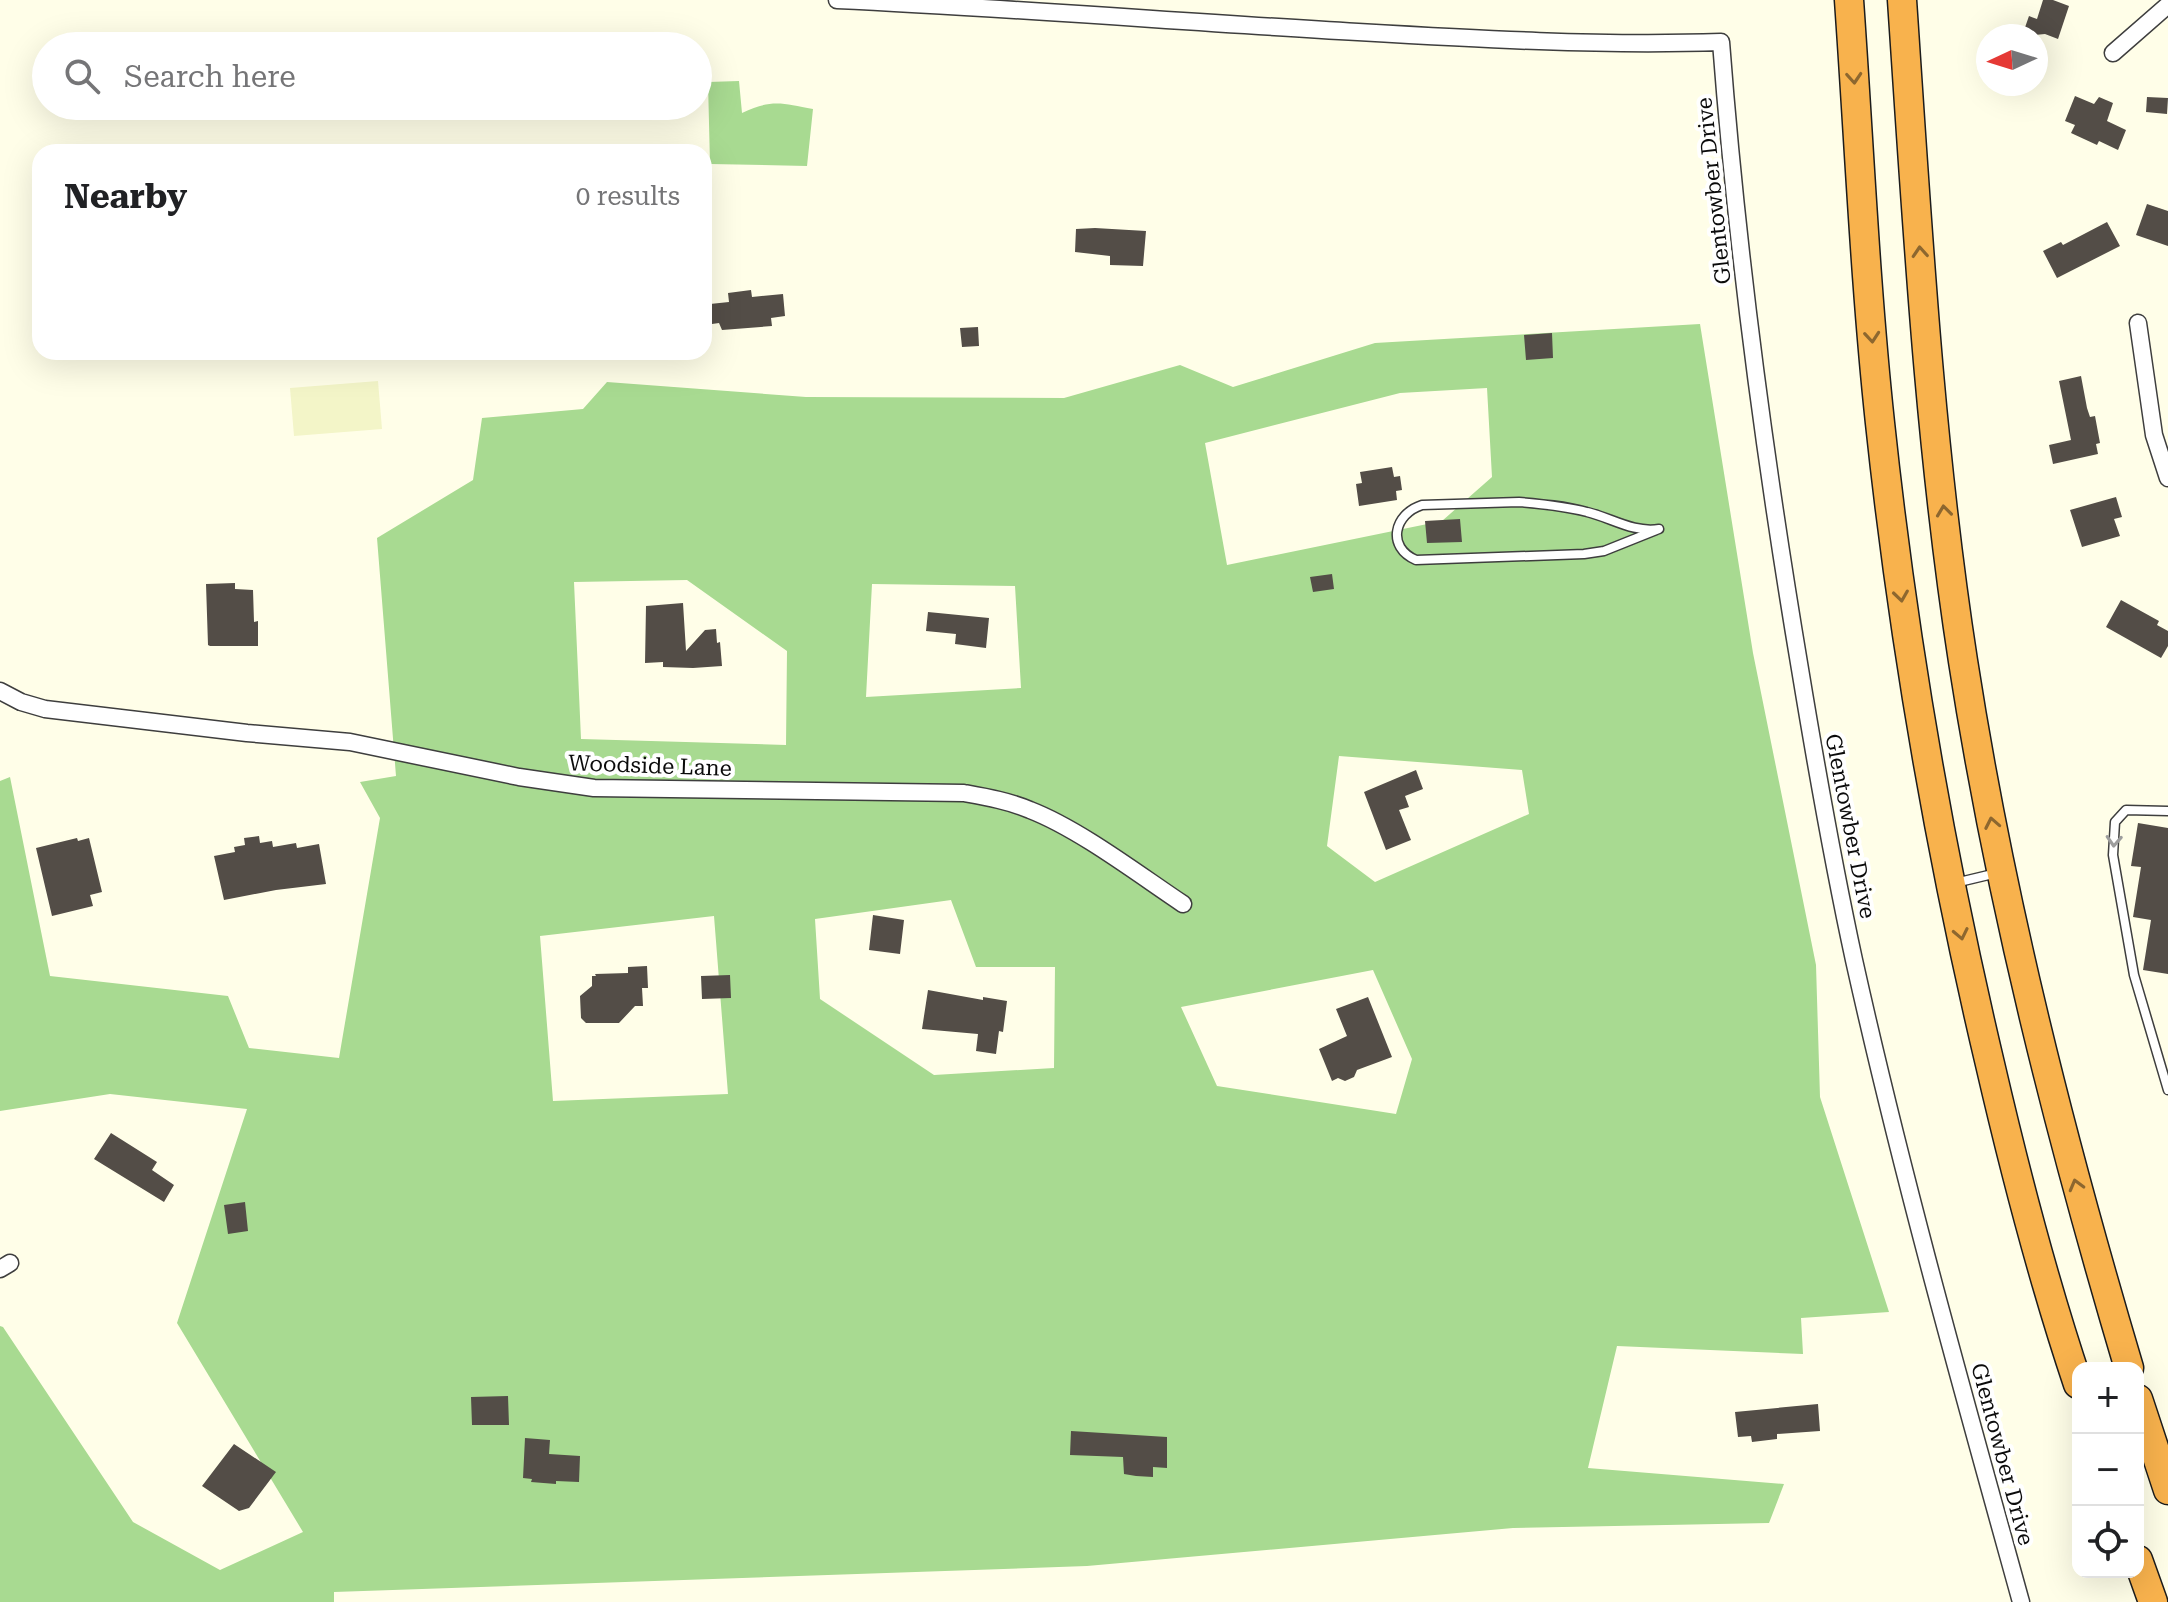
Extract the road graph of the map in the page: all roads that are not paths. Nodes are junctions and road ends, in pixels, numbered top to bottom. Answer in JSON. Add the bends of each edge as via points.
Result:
{"nodes":[{"id":1,"x":837,"y":0,"type":"edge"},
{"id":2,"x":1849,"y":0,"type":"edge"},
{"id":3,"x":1902,"y":0,"type":"edge"},
{"id":4,"x":2168,"y":5,"type":"edge"},
{"id":5,"x":2113,"y":53,"type":"dead end"},
{"id":6,"x":2138,"y":323,"type":"dead end"},
{"id":7,"x":2168,"y":478,"type":"edge"},
{"id":8,"x":1650,"y":531,"type":"joint"},
{"id":9,"x":0,"y":691,"type":"edge"},
{"id":10,"x":2168,"y":811,"type":"edge"},
{"id":11,"x":2001,"y":872,"type":"junction"},
{"id":12,"x":1950,"y":884,"type":"junction"},
{"id":13,"x":1183,"y":904,"type":"dead end"},
{"id":14,"x":2168,"y":1090,"type":"edge"},
{"id":15,"x":2087,"y":1225,"type":"junction"},
{"id":16,"x":2127,"y":1362,"type":"edge"},
{"id":17,"x":2134,"y":1362,"type":"edge"},
{"id":18,"x":2072,"y":1364,"type":"edge"},
{"id":19,"x":2144,"y":1393,"type":"edge"},
{"id":20,"x":2144,"y":1417,"type":"edge"},
{"id":21,"x":2168,"y":1463,"type":"edge"},
{"id":22,"x":2168,"y":1490,"type":"edge"},
{"id":23,"x":2144,"y":1577,"type":"edge"},
{"id":24,"x":2021,"y":1602,"type":"edge"},
{"id":25,"x":2153,"y":1602,"type":"edge"}],
"edges":[{"from":1,"to":24,"type":"street","name":"Glentowber Drive","via":[[1492,40],[1721,42],[1762,420],[1790,612],[1853,957]]},
{"from":2,"to":12,"type":"highway","one_way":true,"via":[[1886,482],[1910,661]]},
{"from":11,"to":3,"type":"highway","one_way":true,"via":[[1963,658],[1940,482]]},
{"from":4,"to":5,"type":"street"},
{"from":6,"to":7,"type":"street","via":[[2154,435]]},
{"from":8,"to":8,"type":"lane","via":[[1659,529],[1584,554],[1416,560],[1398,547],[1396,534],[1403,515],[1422,505],[1519,502],[1588,512]]},
{"from":9,"to":13,"type":"street","name":"Woodside Lane","via":[[45,709],[350,742],[594,788],[987,797],[1062,825]]},
{"from":10,"to":14,"type":"lane","one_way":true,"via":[[2126,810],[2115,822],[2113,855],[2134,975]]},
{"from":11,"to":12,"type":"lane"},
{"from":15,"to":11,"type":"highway","one_way":true},
{"from":12,"to":18,"type":"highway","one_way":true,"via":[[2007,1135]]},
{"from":15,"to":16,"type":"highway"},
{"from":15,"to":17,"type":"highway"},
{"from":19,"to":21,"type":"highway"},
{"from":20,"to":22,"type":"highway"},
{"from":23,"to":25,"type":"highway"}]}
